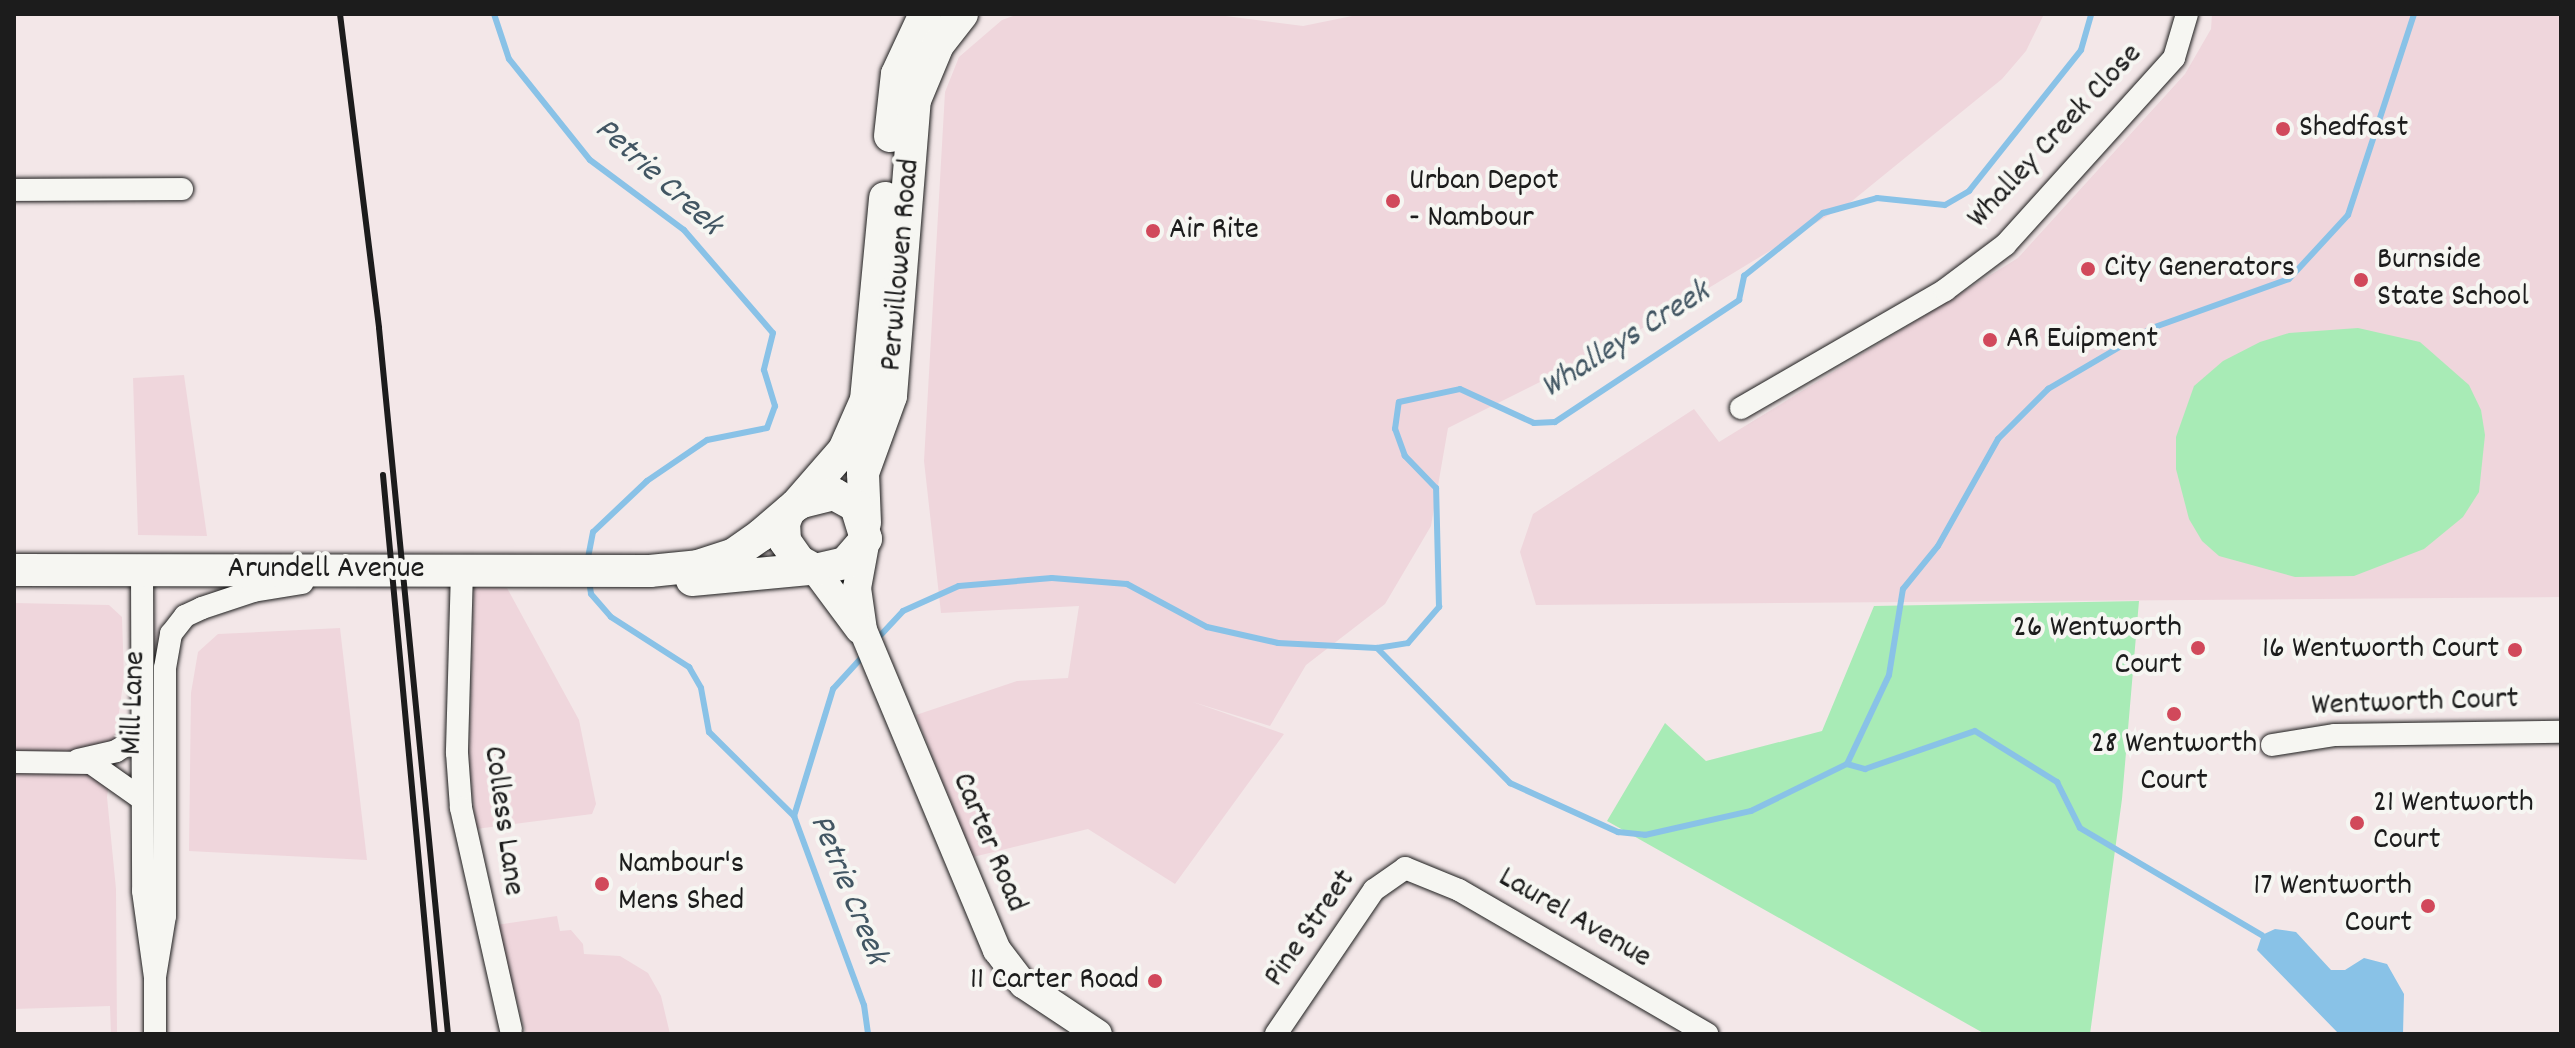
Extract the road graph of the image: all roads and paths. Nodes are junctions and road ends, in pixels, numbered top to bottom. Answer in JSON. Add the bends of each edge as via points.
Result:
{"nodes":[{"id":1,"x":925,"y":14,"type":"edge"},
{"id":2,"x":962,"y":14,"type":"edge"},
{"id":3,"x":2187,"y":14,"type":"edge"},
{"id":4,"x":182,"y":189,"type":"dead end"},
{"id":5,"x":14,"y":190,"type":"edge"},
{"id":6,"x":1741,"y":408,"type":"dead end"},
{"id":7,"x":792,"y":509,"type":"junction"},
{"id":8,"x":866,"y":532,"type":"junction"},
{"id":9,"x":357,"y":567,"type":"junction"},
{"id":10,"x":813,"y":569,"type":"junction"},
{"id":11,"x":14,"y":570,"type":"edge"},
{"id":12,"x":142,"y":570,"type":"junction"},
{"id":13,"x":462,"y":570,"type":"junction"},
{"id":14,"x":652,"y":572,"type":"junction"},
{"id":15,"x":860,"y":627,"type":"junction"},
{"id":16,"x":2561,"y":732,"type":"edge"},
{"id":17,"x":141,"y":736,"type":"junction"},
{"id":18,"x":2272,"y":745,"type":"dead end"},
{"id":19,"x":77,"y":760,"type":"junction"},
{"id":20,"x":14,"y":762,"type":"edge"},
{"id":21,"x":142,"y":799,"type":"junction"},
{"id":22,"x":1405,"y":868,"type":"joint"},
{"id":23,"x":155,"y":977,"type":"junction"},
{"id":24,"x":511,"y":1029,"type":"dead end"},
{"id":25,"x":155,"y":1034,"type":"edge"},
{"id":26,"x":1098,"y":1034,"type":"edge"},
{"id":27,"x":1276,"y":1034,"type":"edge"},
{"id":28,"x":1707,"y":1034,"type":"edge"}],
"edges":[{"from":1,"to":7,"type":"main road","name":"Perwillowen Road","via":[[904,54],[894,96],[866,400],[844,450]]},
{"from":2,"to":8,"type":"main road","name":"Perwillowen Road","via":[[933,53],[915,100],[891,396],[863,473]]},
{"from":3,"to":6,"type":"street","name":"Whalley Creek Close","via":[[2174,58],[2005,245],[1945,290]]},
{"from":4,"to":5,"type":"street"},
{"from":7,"to":8,"type":"main road","via":[[815,496],[843,496],[856,506]]},
{"from":7,"to":10,"type":"main road","via":[[785,541]]},
{"from":7,"to":14,"type":"main road","name":"Arundell Avenue","via":[[734,554],[698,566]]},
{"from":8,"to":10,"type":"main road","via":[[840,566]]},
{"from":8,"to":15,"type":"street","name":"Carter Road","via":[[857,588]]},
{"from":9,"to":12,"type":"main road","name":"Arundell Avenue"},
{"from":9,"to":13,"type":"main road","name":"Arundell Avenue"},
{"from":9,"to":23,"type":"street","name":"Mill Lane","via":[[319,581],[235,596],[194,611],[173,628],[165,668],[165,916]]},
{"from":10,"to":14,"type":"main road","name":"Arundell Avenue","via":[[704,580]]},
{"from":10,"to":15,"type":"street","name":"Carter Road"},
{"from":11,"to":12,"type":"main road","name":"Arundell Avenue"},
{"from":12,"to":17,"type":"street","name":"Mill Lane"},
{"from":13,"to":14,"type":"main road","name":"Arundell Avenue"},
{"from":13,"to":24,"type":"street","name":"Colless Lane","via":[[457,753],[461,808]]},
{"from":15,"to":26,"type":"street","name":"Carter Road","via":[[1008,969]]},
{"from":16,"to":18,"type":"street","name":"Wentworth Court","via":[[2335,735]]},
{"from":17,"to":19,"type":"street","via":[[116,751]]},
{"from":17,"to":21,"type":"street","name":"Mill Lane"},
{"from":19,"to":20,"type":"street"},
{"from":19,"to":21,"type":"street","via":[[107,771]]},
{"from":21,"to":23,"type":"street","name":"Mill Lane","via":[[145,930]]},
{"from":22,"to":27,"type":"street","name":"Pine Street","via":[[1374,890]]},
{"from":22,"to":28,"type":"street","name":"Laurel Avenue","via":[[1459,890]]},
{"from":23,"to":25,"type":"street","name":"Mill Lane"}]}
